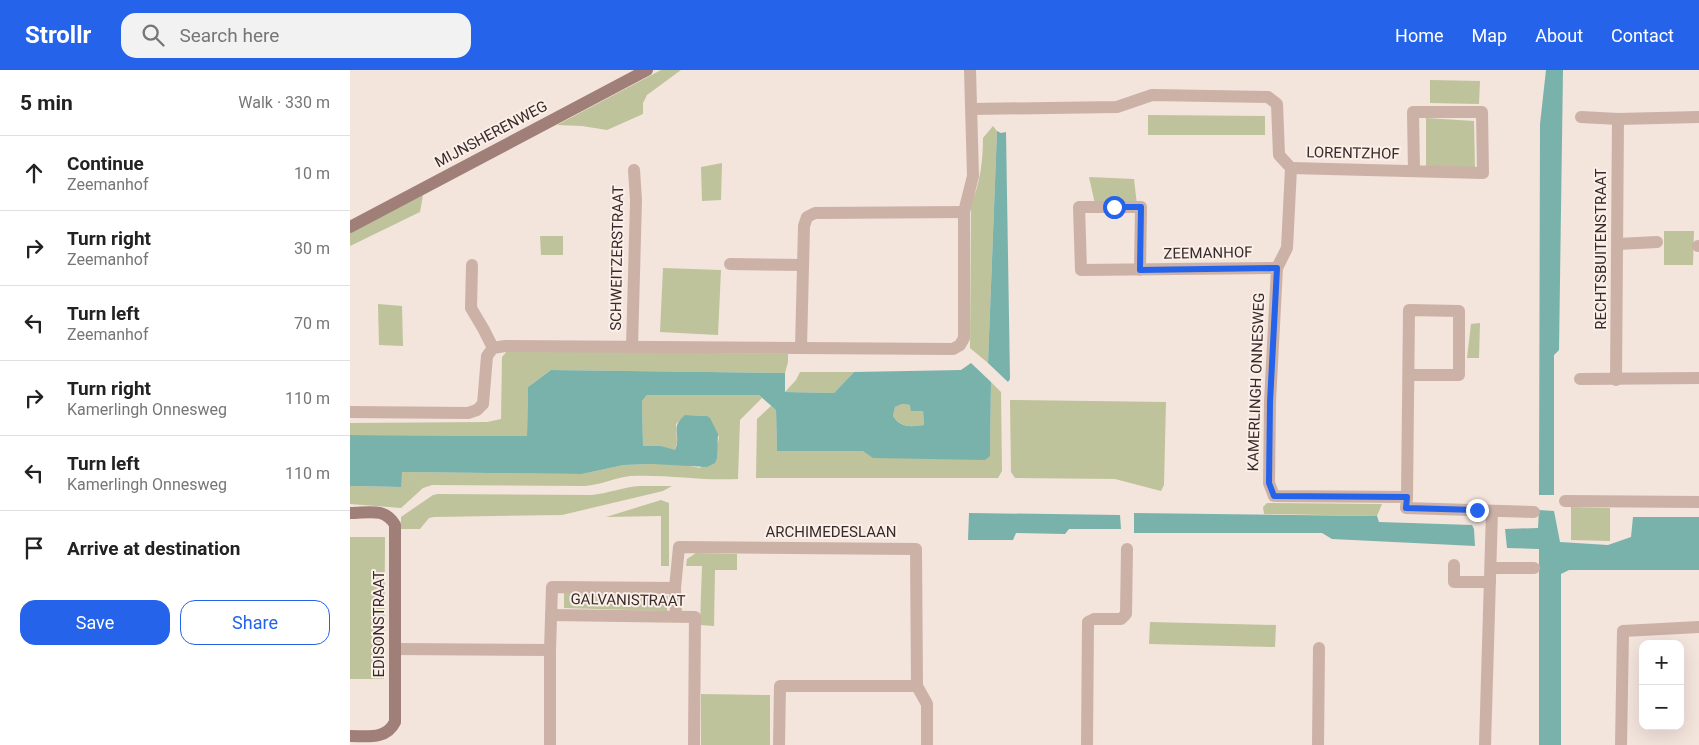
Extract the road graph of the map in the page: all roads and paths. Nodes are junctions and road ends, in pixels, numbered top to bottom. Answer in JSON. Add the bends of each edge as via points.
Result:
{"nodes":[{"id":1,"x":647,"y":70,"type":"edge"},
{"id":2,"x":970,"y":70,"type":"edge"},
{"id":3,"x":972,"y":109,"type":"junction"},
{"id":4,"x":1581,"y":117,"type":"dead end"},
{"id":5,"x":1699,"y":117,"type":"edge"},
{"id":6,"x":1618,"y":118,"type":"junction"},
{"id":7,"x":1291,"y":168,"type":"junction"},
{"id":8,"x":634,"y":170,"type":"dead end"},
{"id":9,"x":1414,"y":171,"type":"junction"},
{"id":10,"x":964,"y":212,"type":"junction"},
{"id":11,"x":350,"y":227,"type":"edge"},
{"id":12,"x":1657,"y":242,"type":"dead end"},
{"id":13,"x":1618,"y":244,"type":"junction"},
{"id":14,"x":730,"y":264,"type":"dead end"},
{"id":15,"x":804,"y":265,"type":"junction"},
{"id":16,"x":472,"y":266,"type":"dead end"},
{"id":17,"x":1277,"y":268,"type":"junction"},
{"id":18,"x":1140,"y":270,"type":"junction"},
{"id":19,"x":632,"y":347,"type":"junction"},
{"id":20,"x":493,"y":348,"type":"junction"},
{"id":21,"x":801,"y":348,"type":"junction"},
{"id":22,"x":1409,"y":375,"type":"junction"},
{"id":23,"x":1699,"y":378,"type":"edge"},
{"id":24,"x":1580,"y":379,"type":"dead end"},
{"id":25,"x":1616,"y":380,"type":"junction"},
{"id":26,"x":350,"y":412,"type":"edge"},
{"id":27,"x":1407,"y":497,"type":"junction"},
{"id":28,"x":1565,"y":501,"type":"dead end"},
{"id":29,"x":1699,"y":502,"type":"edge"},
{"id":30,"x":1492,"y":511,"type":"junction"},
{"id":31,"x":1534,"y":512,"type":"dead end"},
{"id":32,"x":350,"y":513,"type":"edge"},
{"id":33,"x":1127,"y":548,"type":"dead end"},
{"id":34,"x":1454,"y":565,"type":"dead end"},
{"id":35,"x":1491,"y":568,"type":"junction"},
{"id":36,"x":1534,"y":568,"type":"dead end"},
{"id":37,"x":1490,"y":582,"type":"junction"},
{"id":38,"x":675,"y":588,"type":"junction"},
{"id":39,"x":551,"y":615,"type":"junction"},
{"id":40,"x":676,"y":616,"type":"junction"},
{"id":41,"x":1699,"y":627,"type":"edge"},
{"id":42,"x":1319,"y":648,"type":"dead end"},
{"id":43,"x":396,"y":649,"type":"junction"},
{"id":44,"x":550,"y":650,"type":"junction"},
{"id":45,"x":917,"y":686,"type":"junction"},
{"id":46,"x":350,"y":736,"type":"edge"},
{"id":47,"x":550,"y":745,"type":"edge"},
{"id":48,"x":694,"y":745,"type":"edge"},
{"id":49,"x":779,"y":745,"type":"edge"},
{"id":50,"x":927,"y":745,"type":"edge"},
{"id":51,"x":1087,"y":745,"type":"edge"},
{"id":52,"x":1318,"y":745,"type":"edge"},
{"id":53,"x":1485,"y":745,"type":"edge"},
{"id":54,"x":1621,"y":745,"type":"edge"}],
"edges":[{"from":1,"to":11,"type":"street","name":"MIJNSHERENWEG"},
{"from":2,"to":3,"type":"street","name":"SCHWEITZERSTRAAT"},
{"from":3,"to":7,"type":"street","via":[[1117,107],[1152,95],[1268,96],[1277,104],[1279,155]]},
{"from":3,"to":10,"type":"street","name":"SCHWEITZERSTRAAT","via":[[973,176]]},
{"from":4,"to":6,"type":"street"},
{"from":5,"to":6,"type":"street"},
{"from":6,"to":13,"type":"street","name":"RECHTSBUITENSTRAAT"},
{"from":7,"to":9,"type":"street","name":"LORENTZHOF"},
{"from":7,"to":17,"type":"street","name":"KAMERLINGH ONNESWEG","via":[[1286,248]]},
{"from":8,"to":19,"type":"street","name":"SCHWEITZERSTRAAT"},
{"from":9,"to":9,"type":"street","name":"LORENTZHOF","via":[[1483,173],[1482,112],[1413,112]]},
{"from":10,"to":15,"type":"street","via":[[816,213],[807,217],[804,226]]},
{"from":10,"to":21,"type":"street","name":"SCHWEITZERSTRAAT","via":[[964,338],[960,345],[953,350]]},
{"from":12,"to":13,"type":"street"},
{"from":13,"to":25,"type":"street","name":"RECHTSBUITENSTRAAT"},
{"from":14,"to":15,"type":"street"},
{"from":15,"to":21,"type":"street"},
{"from":16,"to":20,"type":"street","via":[[471,308]]},
{"from":17,"to":18,"type":"street","name":"ZEEMANHOF"},
{"from":17,"to":27,"type":"street","name":"KAMERLINGH ONNESWEG","via":[[1270,402],[1269,483],[1274,496]]},
{"from":18,"to":18,"type":"street","name":"ZEEMANHOF","via":[[1141,207],[1079,207],[1080,270]]},
{"from":19,"to":20,"type":"street","name":"SCHWEITZERSTRAAT"},
{"from":19,"to":21,"type":"street","name":"SCHWEITZERSTRAAT"},
{"from":20,"to":26,"type":"street","via":[[487,356],[483,404],[477,410],[468,413]]},
{"from":22,"to":22,"type":"street","via":[[1409,310],[1459,311],[1458,375]]},
{"from":22,"to":27,"type":"street"},
{"from":23,"to":25,"type":"street"},
{"from":24,"to":25,"type":"street"},
{"from":27,"to":30,"type":"street","via":[[1406,508]]},
{"from":28,"to":29,"type":"street"},
{"from":30,"to":31,"type":"street"},
{"from":30,"to":35,"type":"street"},
{"from":32,"to":43,"type":"street","name":"EDISONSTRAAT","via":[[378,512],[390,518],[394,525]]},
{"from":33,"to":51,"type":"street","via":[[1126,614],[1121,619],[1088,622]]},
{"from":34,"to":37,"type":"street","via":[[1454,582]]},
{"from":35,"to":36,"type":"street"},
{"from":35,"to":37,"type":"street"},
{"from":37,"to":53,"type":"street"},
{"from":38,"to":39,"type":"street","name":"GALVANISTRAAT","via":[[552,587]]},
{"from":38,"to":40,"type":"street","name":"ARCHIMEDESLAAN"},
{"from":38,"to":45,"type":"street","name":"ARCHIMEDESLAAN","via":[[679,547],[916,549]]},
{"from":39,"to":40,"type":"street","name":"GALVANISTRAAT"},
{"from":39,"to":44,"type":"street","name":"GALVANISTRAAT"},
{"from":40,"to":48,"type":"street","name":"GALVANISTRAAT","via":[[695,617]]},
{"from":41,"to":54,"type":"street","via":[[1624,631]]},
{"from":42,"to":52,"type":"street"},
{"from":43,"to":44,"type":"street"},
{"from":43,"to":46,"type":"street","name":"EDISONSTRAAT","via":[[395,722],[382,735]]},
{"from":44,"to":47,"type":"street","name":"GALVANISTRAAT"},
{"from":45,"to":49,"type":"street","via":[[780,686]]},
{"from":45,"to":50,"type":"street","via":[[927,704]]}]}
